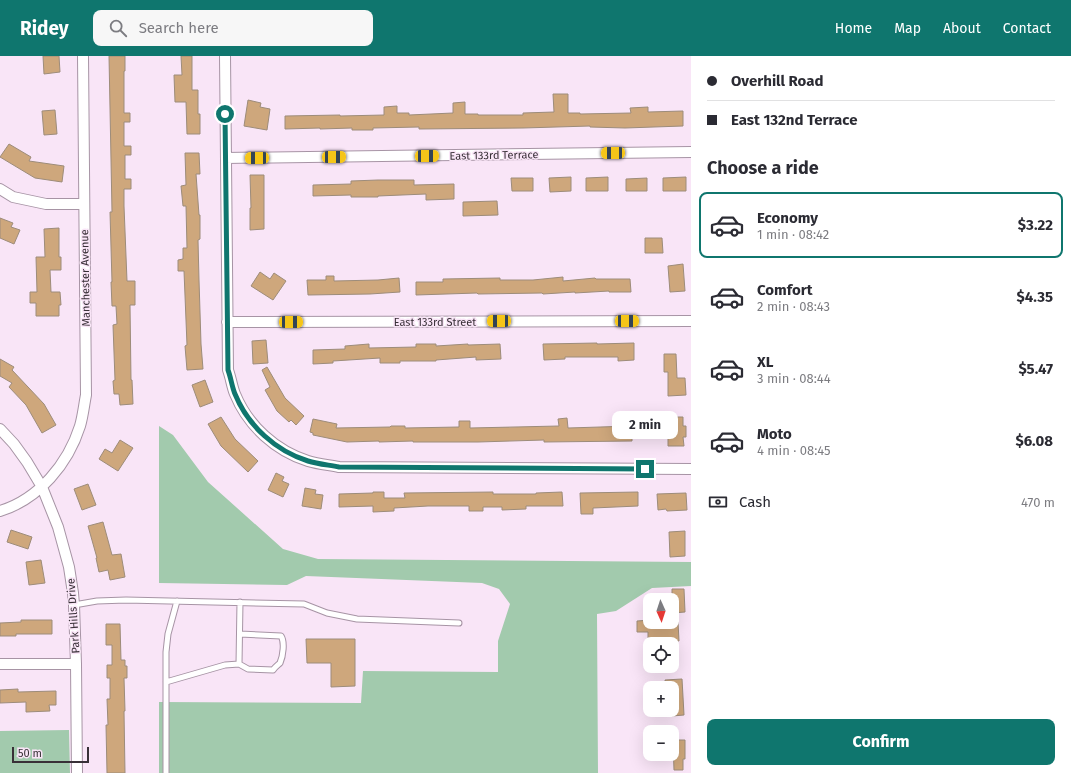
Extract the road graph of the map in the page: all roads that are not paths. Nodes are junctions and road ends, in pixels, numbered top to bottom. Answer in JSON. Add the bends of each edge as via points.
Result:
{"nodes":[{"id":1,"x":83,"y":56,"type":"edge"},
{"id":2,"x":225,"y":56,"type":"edge"},
{"id":3,"x":691,"y":152,"type":"edge"},
{"id":4,"x":226,"y":158,"type":"junction"},
{"id":5,"x":0,"y":189,"type":"edge"},
{"id":6,"x":84,"y":204,"type":"junction"},
{"id":7,"x":691,"y":321,"type":"edge"},
{"id":8,"x":227,"y":322,"type":"junction"},
{"id":9,"x":0,"y":429,"type":"edge"},
{"id":10,"x":691,"y":469,"type":"edge"},
{"id":11,"x":42,"y":487,"type":"junction"},
{"id":12,"x":0,"y":511,"type":"edge"},
{"id":13,"x":177,"y":601,"type":"junction"},
{"id":14,"x":240,"y":602,"type":"junction"},
{"id":15,"x":74,"y":605,"type":"junction"},
{"id":16,"x":459,"y":623,"type":"dead end"},
{"id":17,"x":240,"y":634,"type":"junction"},
{"id":18,"x":0,"y":664,"type":"edge"},
{"id":19,"x":76,"y":664,"type":"junction"},
{"id":20,"x":239,"y":664,"type":"junction"},
{"id":21,"x":166,"y":682,"type":"junction"},
{"id":22,"x":77,"y":773,"type":"edge"},
{"id":23,"x":166,"y":773,"type":"edge"}],
"edges":[{"from":1,"to":6,"type":"street","name":"Manchester Avenue"},
{"from":2,"to":4,"type":"street"},
{"from":3,"to":4,"type":"street","name":"East 133rd Terrace"},
{"from":4,"to":8,"type":"street"},
{"from":5,"to":6,"type":"street","via":[[13,197],[46,204]]},
{"from":6,"to":11,"type":"street","name":"Manchester Avenue","via":[[86,395],[80,425],[71,448]]},
{"from":7,"to":8,"type":"street","name":"East 133rd Street"},
{"from":8,"to":10,"type":"street","via":[[228,370],[243,410],[271,442],[309,462],[339,467]]},
{"from":9,"to":11,"type":"street","name":"Park Hills Drive","via":[[14,444]]},
{"from":11,"to":12,"type":"street","name":"Manchester Avenue","via":[[22,501]]},
{"from":11,"to":15,"type":"street","name":"Park Hills Drive","via":[[58,527],[69,568]]},
{"from":13,"to":14,"type":"lane"},
{"from":13,"to":15,"type":"lane","via":[[97,601]]},
{"from":13,"to":21,"type":"lane","via":[[168,634]]},
{"from":14,"to":16,"type":"lane","via":[[304,604],[327,613],[357,619]]},
{"from":14,"to":17,"type":"lane"},
{"from":15,"to":19,"type":"street","name":"Park Hills Drive"},
{"from":17,"to":20,"type":"lane"},
{"from":17,"to":20,"type":"lane","via":[[280,636],[283,640],[283,653],[279,664],[273,670],[248,668]]},
{"from":18,"to":19,"type":"street"},
{"from":19,"to":22,"type":"street","name":"Park Hills Drive"},
{"from":20,"to":21,"type":"lane","via":[[224,664]]},
{"from":21,"to":23,"type":"lane"}]}
